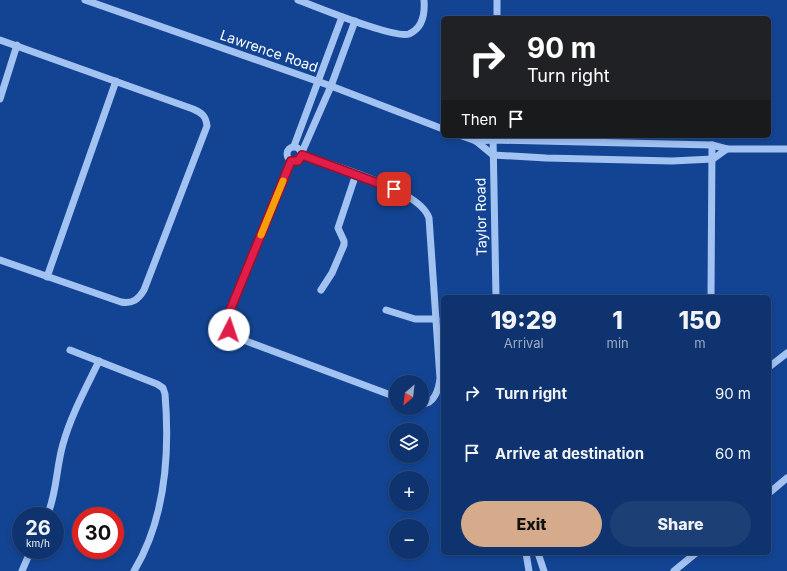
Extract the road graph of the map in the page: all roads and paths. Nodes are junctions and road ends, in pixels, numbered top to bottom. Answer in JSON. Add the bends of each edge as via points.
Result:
{"nodes":[{"id":1,"x":85,"y":0,"type":"edge"},
{"id":2,"x":298,"y":0,"type":"edge"},
{"id":3,"x":424,"y":0,"type":"edge"},
{"id":4,"x":497,"y":0,"type":"edge"},
{"id":5,"x":312,"y":2,"type":"edge"},
{"id":6,"x":497,"y":16,"type":"edge"},
{"id":7,"x":342,"y":17,"type":"junction"},
{"id":8,"x":355,"y":21,"type":"junction"},
{"id":9,"x":0,"y":40,"type":"edge"},
{"id":10,"x":17,"y":45,"type":"junction"},
{"id":11,"x":116,"y":81,"type":"junction"},
{"id":12,"x":319,"y":82,"type":"junction"},
{"id":13,"x":331,"y":86,"type":"junction"},
{"id":14,"x":0,"y":100,"type":"edge"},
{"id":15,"x":441,"y":128,"type":"edge"},
{"id":16,"x":468,"y":138,"type":"edge"},
{"id":17,"x":493,"y":138,"type":"edge"},
{"id":18,"x":476,"y":141,"type":"junction"},
{"id":19,"x":712,"y":145,"type":"junction"},
{"id":20,"x":294,"y":146,"type":"junction"},
{"id":21,"x":727,"y":149,"type":"junction"},
{"id":22,"x":787,"y":149,"type":"edge"},
{"id":23,"x":302,"y":154,"type":"junction"},
{"id":24,"x":493,"y":155,"type":"junction"},
{"id":25,"x":713,"y":159,"type":"junction"},
{"id":26,"x":291,"y":161,"type":"junction"},
{"id":27,"x":356,"y":174,"type":"junction"},
{"id":28,"x":0,"y":260,"type":"edge"},
{"id":29,"x":47,"y":277,"type":"junction"},
{"id":30,"x":321,"y":290,"type":"dead end"},
{"id":31,"x":496,"y":295,"type":"edge"},
{"id":32,"x":711,"y":295,"type":"edge"},
{"id":33,"x":386,"y":310,"type":"dead end"},
{"id":34,"x":436,"y":319,"type":"junction"},
{"id":35,"x":70,"y":350,"type":"dead end"},
{"id":36,"x":787,"y":353,"type":"edge"},
{"id":37,"x":99,"y":361,"type":"junction"},
{"id":38,"x":771,"y":365,"type":"edge"},
{"id":39,"x":389,"y":394,"type":"edge"},
{"id":40,"x":429,"y":402,"type":"edge"},
{"id":41,"x":787,"y":478,"type":"edge"},
{"id":42,"x":771,"y":491,"type":"edge"},
{"id":43,"x":50,"y":507,"type":"edge"},
{"id":44,"x":526,"y":555,"type":"edge"},
{"id":45,"x":537,"y":555,"type":"edge"},
{"id":46,"x":538,"y":555,"type":"edge"},
{"id":47,"x":694,"y":555,"type":"edge"},
{"id":48,"x":27,"y":559,"type":"edge"},
{"id":49,"x":22,"y":571,"type":"edge"},
{"id":50,"x":134,"y":571,"type":"edge"},
{"id":51,"x":529,"y":571,"type":"edge"},
{"id":52,"x":540,"y":571,"type":"edge"},
{"id":53,"x":544,"y":571,"type":"edge"},
{"id":54,"x":674,"y":571,"type":"edge"}],
"edges":[{"from":1,"to":12,"type":"street","name":"Lawrence Road"},
{"from":2,"to":5,"type":"street"},
{"from":3,"to":8,"type":"street","via":[[423,18],[419,27],[408,34],[398,34]]},
{"from":4,"to":6,"type":"street"},
{"from":5,"to":7,"type":"street"},
{"from":7,"to":8,"type":"street"},
{"from":7,"to":12,"type":"street"},
{"from":8,"to":13,"type":"street"},
{"from":9,"to":10,"type":"street"},
{"from":10,"to":11,"type":"street"},
{"from":10,"to":14,"type":"street"},
{"from":11,"to":29,"type":"street"},
{"from":11,"to":29,"type":"street","via":[[201,112],[206,118],[206,126],[140,296],[130,303],[121,302]]},
{"from":12,"to":13,"type":"street","name":"Lawrence Road"},
{"from":12,"to":20,"type":"street"},
{"from":13,"to":15,"type":"street","name":"Lawrence Road"},
{"from":13,"to":23,"type":"street"},
{"from":16,"to":18,"type":"street"},
{"from":17,"to":18,"type":"street"},
{"from":17,"to":19,"type":"street"},
{"from":17,"to":24,"type":"street","name":"Taylor Road"},
{"from":18,"to":24,"type":"street"},
{"from":19,"to":21,"type":"street"},
{"from":19,"to":25,"type":"street"},
{"from":20,"to":23,"type":"street","via":[[298,147]]},
{"from":20,"to":26,"type":"street","via":[[287,152]]},
{"from":21,"to":22,"type":"street"},
{"from":21,"to":25,"type":"street"},
{"from":23,"to":26,"type":"street","via":[[298,161]]},
{"from":23,"to":27,"type":"street"},
{"from":24,"to":25,"type":"street","via":[[672,161]]},
{"from":24,"to":31,"type":"street","name":"Taylor Road"},
{"from":25,"to":32,"type":"street"},
{"from":26,"to":39,"type":"street","via":[[229,313],[229,330],[238,338]]},
{"from":27,"to":30,"type":"street","via":[[338,228],[344,245],[332,273]]},
{"from":27,"to":34,"type":"street","via":[[408,195],[427,211]]},
{"from":28,"to":29,"type":"street"},
{"from":33,"to":34,"type":"street","via":[[415,319]]},
{"from":34,"to":40,"type":"street","via":[[440,386]]},
{"from":35,"to":37,"type":"street"},
{"from":36,"to":38,"type":"street"},
{"from":37,"to":43,"type":"street","via":[[68,429],[60,455]]},
{"from":37,"to":50,"type":"street","via":[[157,384],[163,388],[165,394],[165,464],[162,498],[153,530]]},
{"from":41,"to":42,"type":"street"},
{"from":44,"to":51,"type":"street"},
{"from":45,"to":52,"type":"street"},
{"from":46,"to":53,"type":"street"},
{"from":47,"to":54,"type":"street"},
{"from":48,"to":49,"type":"street"}]}
